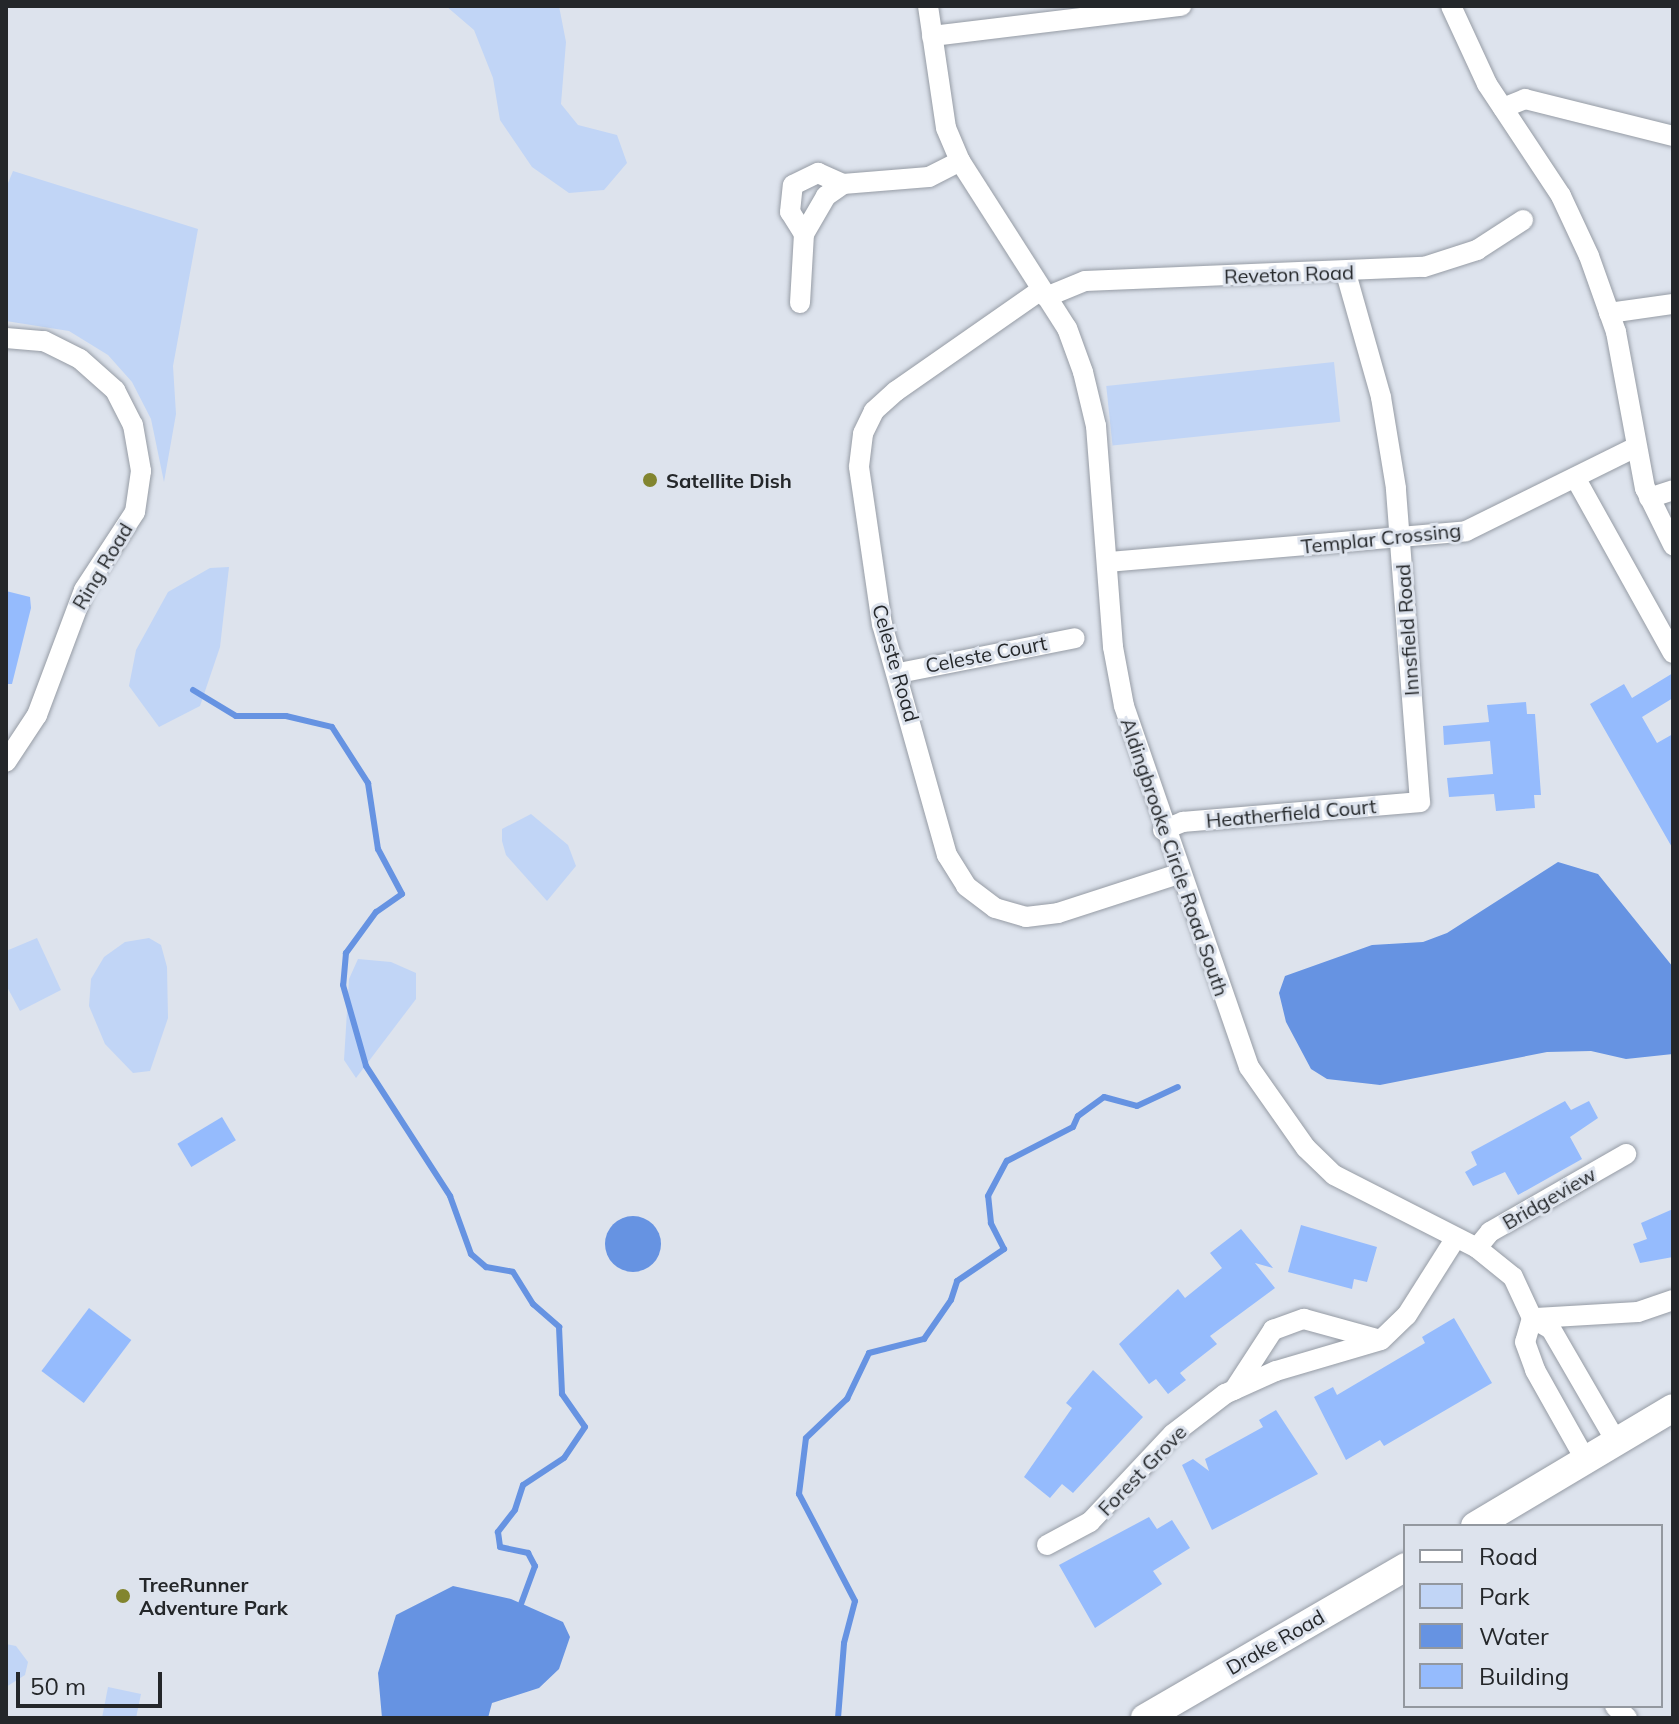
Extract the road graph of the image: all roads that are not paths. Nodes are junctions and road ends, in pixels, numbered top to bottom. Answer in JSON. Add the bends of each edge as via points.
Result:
{"nodes":[{"id":1,"x":928,"y":6,"type":"edge"},
{"id":2,"x":1181,"y":6,"type":"edge"},
{"id":3,"x":1451,"y":6,"type":"edge"},
{"id":4,"x":932,"y":36,"type":"junction"},
{"id":5,"x":1503,"y":108,"type":"junction"},
{"id":6,"x":1673,"y":136,"type":"edge"},
{"id":7,"x":960,"y":161,"type":"junction"},
{"id":8,"x":843,"y":184,"type":"junction"},
{"id":9,"x":1523,"y":220,"type":"dead end"},
{"id":10,"x":804,"y":234,"type":"junction"},
{"id":11,"x":1346,"y":273,"type":"junction"},
{"id":12,"x":1044,"y":293,"type":"junction"},
{"id":13,"x":800,"y":303,"type":"dead end"},
{"id":14,"x":1673,"y":304,"type":"edge"},
{"id":15,"x":1609,"y":313,"type":"junction"},
{"id":16,"x":6,"y":338,"type":"edge"},
{"id":17,"x":1636,"y":447,"type":"junction"},
{"id":18,"x":1576,"y":479,"type":"junction"},
{"id":19,"x":1673,"y":490,"type":"edge"},
{"id":20,"x":1649,"y":498,"type":"junction"},
{"id":21,"x":1401,"y":539,"type":"junction"},
{"id":22,"x":1673,"y":545,"type":"edge"},
{"id":23,"x":1108,"y":562,"type":"junction"},
{"id":24,"x":1075,"y":638,"type":"dead end"},
{"id":25,"x":1673,"y":653,"type":"edge"},
{"id":26,"x":899,"y":673,"type":"junction"},
{"id":27,"x":6,"y":762,"type":"edge"},
{"id":28,"x":1420,"y":802,"type":"joint"},
{"id":29,"x":1163,"y":830,"type":"junction"},
{"id":30,"x":1181,"y":873,"type":"junction"},
{"id":31,"x":1626,"y":1154,"type":"dead end"},
{"id":32,"x":1455,"y":1239,"type":"junction"},
{"id":33,"x":1477,"y":1248,"type":"junction"},
{"id":34,"x":1673,"y":1300,"type":"edge"},
{"id":35,"x":1532,"y":1318,"type":"junction"},
{"id":36,"x":1381,"y":1340,"type":"junction"},
{"id":37,"x":1234,"y":1390,"type":"junction"},
{"id":38,"x":1673,"y":1408,"type":"edge"},
{"id":39,"x":1617,"y":1443,"type":"junction"},
{"id":40,"x":1586,"y":1461,"type":"junction"},
{"id":41,"x":1478,"y":1524,"type":"edge"},
{"id":42,"x":1047,"y":1545,"type":"dead end"},
{"id":43,"x":1403,"y":1568,"type":"edge"},
{"id":44,"x":1145,"y":1718,"type":"edge"}],
"edges":[{"from":1,"to":4,"type":"street","name":"Aldingbrooke Circle Road South"},
{"from":2,"to":4,"type":"street"},
{"from":3,"to":5,"type":"street"},
{"from":4,"to":7,"type":"street","name":"Aldingbrooke Circle Road South","via":[[946,128]]},
{"from":5,"to":6,"type":"street","via":[[1525,99]]},
{"from":5,"to":15,"type":"street","via":[[1561,196]]},
{"from":7,"to":8,"type":"street","via":[[929,177]]},
{"from":7,"to":12,"type":"street","name":"Aldingbrooke Circle Road South"},
{"from":8,"to":10,"type":"street","via":[[811,214]]},
{"from":8,"to":10,"type":"street","via":[[818,173],[793,185],[790,212]]},
{"from":9,"to":11,"type":"street","name":"Reveton Road","via":[[1477,250],[1424,267]]},
{"from":10,"to":13,"type":"street"},
{"from":11,"to":12,"type":"street","name":"Reveton Road","via":[[1085,281]]},
{"from":11,"to":21,"type":"street","name":"Innsfield Road","via":[[1381,397]]},
{"from":12,"to":23,"type":"street","name":"Aldingbrooke Circle Road South","via":[[1067,328],[1096,426]]},
{"from":12,"to":26,"type":"street","name":"Celeste Road","via":[[896,391],[874,411],[863,434],[859,467],[868,555]]},
{"from":14,"to":15,"type":"street"},
{"from":15,"to":17,"type":"street"},
{"from":16,"to":27,"type":"street","name":"Ring Road","via":[[44,341],[80,359],[115,390],[133,425],[141,471],[135,512],[84,590],[37,715]]},
{"from":17,"to":18,"type":"street","name":"Templar Crossing"},
{"from":17,"to":20,"type":"street"},
{"from":18,"to":21,"type":"street","name":"Templar Crossing","via":[[1466,531]]},
{"from":18,"to":25,"type":"street"},
{"from":19,"to":20,"type":"street"},
{"from":20,"to":22,"type":"street"},
{"from":21,"to":23,"type":"street","name":"Templar Crossing"},
{"from":21,"to":28,"type":"street","name":"Innsfield Road"},
{"from":23,"to":29,"type":"street","name":"Aldingbrooke Circle Road South","via":[[1124,706]]},
{"from":24,"to":26,"type":"street","name":"Celeste Court"},
{"from":26,"to":30,"type":"street","name":"Celeste Road","via":[[947,855],[966,886],[995,908],[1026,917],[1058,913]]},
{"from":28,"to":29,"type":"street","name":"Heatherfield Court","via":[[1183,822]]},
{"from":29,"to":30,"type":"street","name":"Aldingbrooke Circle Road South"},
{"from":30,"to":32,"type":"street","name":"Aldingbrooke Circle Road South","via":[[1249,1067],[1280,1115],[1334,1175]]},
{"from":31,"to":33,"type":"street","name":"Bridgeview","via":[[1490,1232]]},
{"from":32,"to":33,"type":"street","name":"Aldingbrooke Circle Road South"},
{"from":32,"to":36,"type":"street","name":"Forest Grove","via":[[1407,1315]]},
{"from":33,"to":35,"type":"street","name":"Aldingbrooke Circle Road South","via":[[1513,1277]]},
{"from":34,"to":35,"type":"street","via":[[1638,1312]]},
{"from":35,"to":39,"type":"street","name":"Aldingbrooke Circle Road South","via":[[1551,1329]]},
{"from":35,"to":40,"type":"street","name":"Aldingbrooke Circle Road South","via":[[1525,1342],[1535,1370]]},
{"from":36,"to":37,"type":"street","name":"Forest Grove"},
{"from":36,"to":37,"type":"street","name":"Forest Grove","via":[[1304,1319],[1273,1330]]},
{"from":37,"to":42,"type":"street","name":"Forest Grove","via":[[1173,1434],[1090,1522]]},
{"from":38,"to":39,"type":"street"},
{"from":39,"to":40,"type":"street"},
{"from":40,"to":41,"type":"street"},
{"from":43,"to":44,"type":"street","name":"Drake Road"}]}
